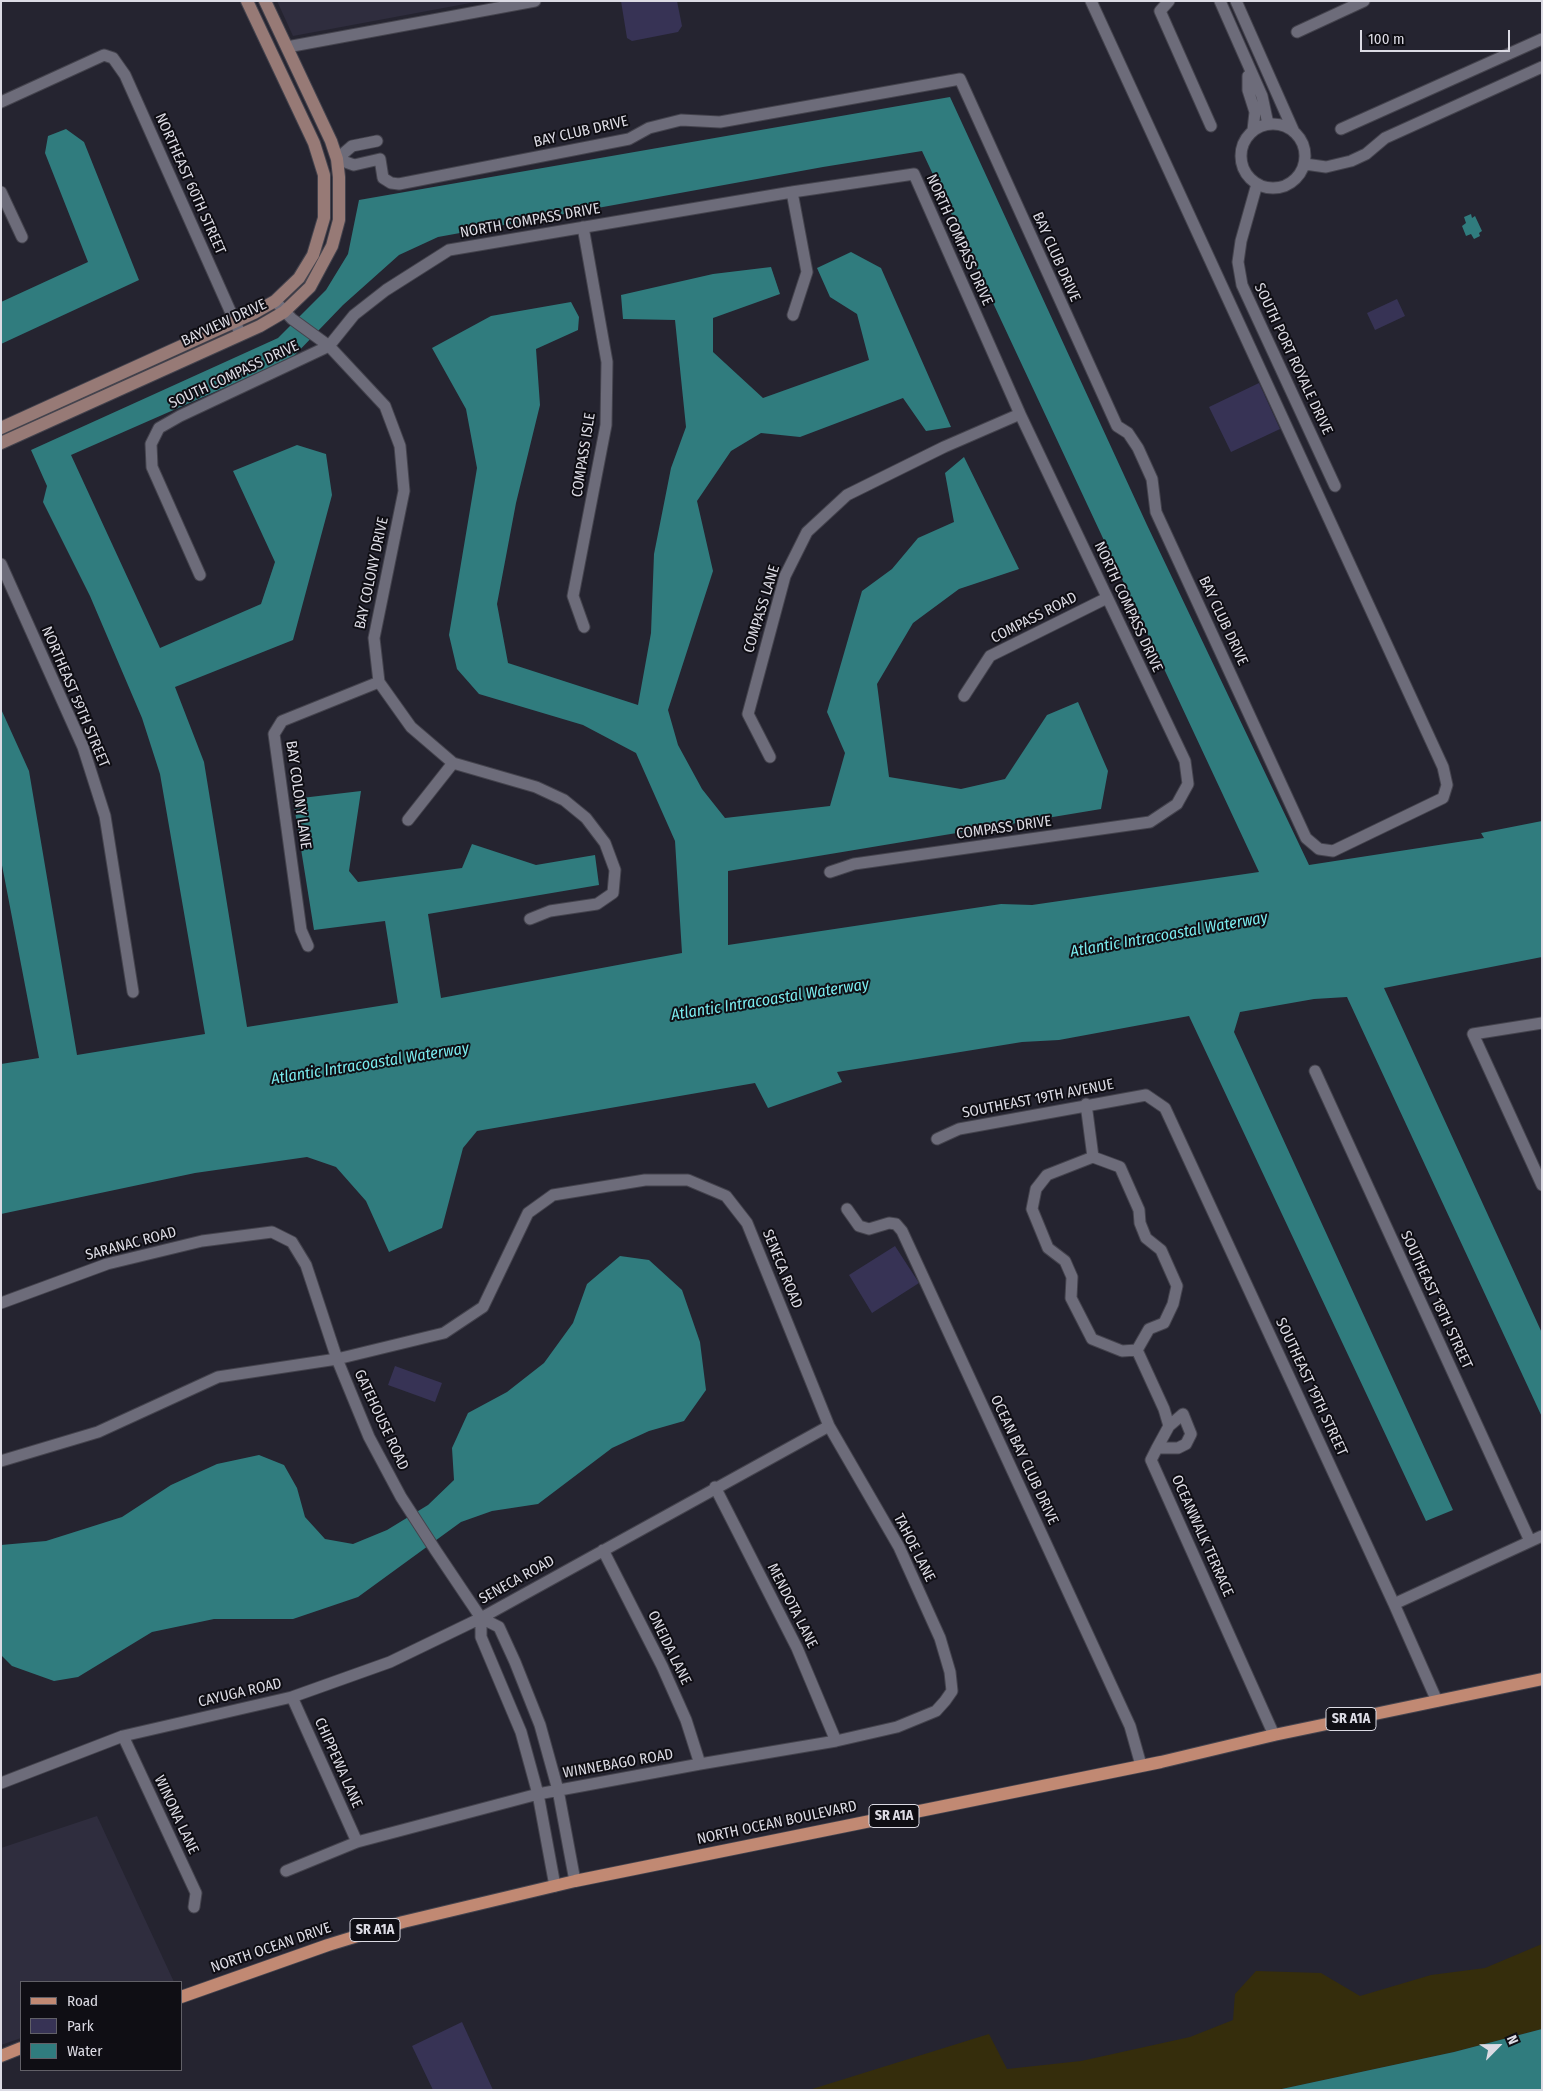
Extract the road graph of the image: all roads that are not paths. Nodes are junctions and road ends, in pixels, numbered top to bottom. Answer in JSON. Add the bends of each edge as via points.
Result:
{"nodes":[{"id":1,"x":247,"y":1,"type":"edge"},
{"id":2,"x":265,"y":1,"type":"edge"},
{"id":3,"x":535,"y":1,"type":"edge"},
{"id":4,"x":1091,"y":1,"type":"edge"},
{"id":5,"x":1169,"y":1,"type":"edge"},
{"id":6,"x":1220,"y":1,"type":"edge"},
{"id":7,"x":1236,"y":1,"type":"edge"},
{"id":8,"x":1364,"y":1,"type":"edge"},
{"id":9,"x":1297,"y":32,"type":"dead end"},
{"id":10,"x":1542,"y":39,"type":"edge"},
{"id":11,"x":287,"y":48,"type":"junction"},
{"id":12,"x":1246,"y":60,"type":"junction"},
{"id":13,"x":1542,"y":68,"type":"edge"},
{"id":14,"x":1273,"y":84,"type":"junction"},
{"id":15,"x":1260,"y":90,"type":"junction"},
{"id":16,"x":1,"y":102,"type":"edge"},
{"id":17,"x":1211,"y":126,"type":"dead end"},
{"id":18,"x":1261,"y":127,"type":"junction"},
{"id":19,"x":1341,"y":129,"type":"dead end"},
{"id":20,"x":1294,"y":132,"type":"junction"},
{"id":21,"x":377,"y":141,"type":"dead end"},
{"id":22,"x":337,"y":159,"type":"junction"},
{"id":23,"x":320,"y":160,"type":"junction"},
{"id":24,"x":1305,"y":164,"type":"junction"},
{"id":25,"x":1257,"y":184,"type":"junction"},
{"id":26,"x":1,"y":192,"type":"edge"},
{"id":27,"x":792,"y":192,"type":"junction"},
{"id":28,"x":583,"y":227,"type":"junction"},
{"id":29,"x":22,"y":237,"type":"dead end"},
{"id":30,"x":275,"y":301,"type":"junction"},
{"id":31,"x":793,"y":314,"type":"dead end"},
{"id":32,"x":288,"y":315,"type":"junction"},
{"id":33,"x":235,"y":320,"type":"junction"},
{"id":34,"x":240,"y":334,"type":"junction"},
{"id":35,"x":330,"y":346,"type":"junction"},
{"id":36,"x":170,"y":350,"type":"junction"},
{"id":37,"x":176,"y":363,"type":"junction"},
{"id":38,"x":95,"y":385,"type":"junction"},
{"id":39,"x":101,"y":398,"type":"junction"},
{"id":40,"x":1020,"y":414,"type":"junction"},
{"id":41,"x":21,"y":418,"type":"junction"},
{"id":42,"x":1,"y":428,"type":"edge"},
{"id":43,"x":27,"y":431,"type":"junction"},
{"id":44,"x":1,"y":443,"type":"edge"},
{"id":45,"x":1334,"y":486,"type":"dead end"},
{"id":46,"x":1,"y":564,"type":"edge"},
{"id":47,"x":200,"y":575,"type":"dead end"},
{"id":48,"x":1107,"y":598,"type":"junction"},
{"id":49,"x":584,"y":627,"type":"dead end"},
{"id":50,"x":379,"y":682,"type":"junction"},
{"id":51,"x":964,"y":696,"type":"dead end"},
{"id":52,"x":770,"y":757,"type":"dead end"},
{"id":53,"x":453,"y":763,"type":"junction"},
{"id":54,"x":1177,"y":804,"type":"joint"},
{"id":55,"x":408,"y":820,"type":"dead end"},
{"id":56,"x":830,"y":872,"type":"dead end"},
{"id":57,"x":530,"y":919,"type":"dead end"},
{"id":58,"x":308,"y":946,"type":"dead end"},
{"id":59,"x":133,"y":992,"type":"dead end"},
{"id":60,"x":1542,"y":1023,"type":"edge"},
{"id":61,"x":1315,"y":1070,"type":"dead end"},
{"id":62,"x":1146,"y":1095,"type":"joint"},
{"id":63,"x":1086,"y":1104,"type":"junction"},
{"id":64,"x":937,"y":1139,"type":"dead end"},
{"id":65,"x":1093,"y":1157,"type":"junction"},
{"id":66,"x":1542,"y":1185,"type":"edge"},
{"id":67,"x":847,"y":1209,"type":"dead end"},
{"id":68,"x":272,"y":1232,"type":"joint"},
{"id":69,"x":1,"y":1303,"type":"edge"},
{"id":70,"x":1137,"y":1350,"type":"junction"},
{"id":71,"x":337,"y":1360,"type":"junction"},
{"id":72,"x":829,"y":1426,"type":"junction"},
{"id":73,"x":1170,"y":1426,"type":"junction"},
{"id":74,"x":1156,"y":1448,"type":"junction"},
{"id":75,"x":1,"y":1461,"type":"edge"},
{"id":76,"x":715,"y":1487,"type":"junction"},
{"id":77,"x":1542,"y":1536,"type":"edge"},
{"id":78,"x":1530,"y":1541,"type":"junction"},
{"id":79,"x":603,"y":1550,"type":"junction"},
{"id":80,"x":1394,"y":1604,"type":"junction"},
{"id":81,"x":481,"y":1618,"type":"junction"},
{"id":82,"x":1542,"y":1679,"type":"edge"},
{"id":83,"x":952,"y":1691,"type":"joint"},
{"id":84,"x":292,"y":1697,"type":"junction"},
{"id":85,"x":1437,"y":1701,"type":"junction"},
{"id":86,"x":123,"y":1736,"type":"junction"},
{"id":87,"x":1274,"y":1736,"type":"junction"},
{"id":88,"x":836,"y":1741,"type":"junction"},
{"id":89,"x":700,"y":1764,"type":"junction"},
{"id":90,"x":1142,"y":1765,"type":"junction"},
{"id":91,"x":1,"y":1783,"type":"edge"},
{"id":92,"x":558,"y":1790,"type":"junction"},
{"id":93,"x":538,"y":1794,"type":"junction"},
{"id":94,"x":357,"y":1842,"type":"junction"},
{"id":95,"x":286,"y":1871,"type":"dead end"},
{"id":96,"x":575,"y":1881,"type":"junction"},
{"id":97,"x":555,"y":1886,"type":"junction"},
{"id":98,"x":194,"y":1907,"type":"dead end"},
{"id":99,"x":182,"y":1996,"type":"edge"},
{"id":100,"x":20,"y":2048,"type":"edge"},
{"id":101,"x":1,"y":2056,"type":"edge"}],
"edges":[{"from":1,"to":23,"type":"street","name":"BAYVIEW DRIVE"},
{"from":2,"to":11,"type":"street","name":"BAYVIEW DRIVE"},
{"from":3,"to":11,"type":"street"},
{"from":4,"to":22,"type":"street","name":"BAY CLUB DRIVE","via":[[1443,767],[1447,784],[1443,798],[1333,851],[1319,849],[1306,838],[1156,512],[1149,471],[1138,448],[1117,426],[960,79],[720,122],[681,120],[649,128],[628,139],[399,184],[383,178],[380,159],[354,165]]},
{"from":5,"to":17,"type":"street","via":[[1160,11]]},
{"from":6,"to":12,"type":"street"},
{"from":7,"to":14,"type":"street"},
{"from":8,"to":9,"type":"street"},
{"from":10,"to":19,"type":"street"},
{"from":11,"to":22,"type":"street","name":"BAYVIEW DRIVE"},
{"from":12,"to":15,"type":"street"},
{"from":12,"to":18,"type":"street","via":[[1248,76],[1260,105]]},
{"from":13,"to":24,"type":"street","via":[[1385,138],[1366,154],[1351,161],[1326,167]]},
{"from":14,"to":15,"type":"street"},
{"from":14,"to":20,"type":"street"},
{"from":15,"to":18,"type":"street"},
{"from":16,"to":33,"type":"street","name":"NORTHEAST 60TH STREET","via":[[104,55],[114,58],[125,75]]},
{"from":18,"to":20,"type":"street","via":[[1283,125]]},
{"from":18,"to":25,"type":"street","via":[[1242,146],[1241,161],[1246,174]]},
{"from":20,"to":24,"type":"street","via":[[1305,148]]},
{"from":21,"to":22,"type":"street","via":[[352,146]]},
{"from":22,"to":23,"type":"street","name":"BAY CLUB DRIVE"},
{"from":22,"to":32,"type":"street","name":"BAYVIEW DRIVE","via":[[340,199],[332,246],[310,286]]},
{"from":23,"to":30,"type":"street","name":"BAYVIEW DRIVE","via":[[325,195],[318,241],[299,278]]},
{"from":24,"to":25,"type":"street","via":[[1298,177],[1286,186],[1271,188]]},
{"from":25,"to":45,"type":"street","name":"SOUTH PORT ROYALE DRIVE","via":[[1241,241],[1238,262],[1242,285]]},
{"from":26,"to":29,"type":"street"},
{"from":27,"to":28,"type":"street","name":"NORTH COMPASS DRIVE"},
{"from":27,"to":31,"type":"street","via":[[807,272]]},
{"from":27,"to":40,"type":"street","name":"NORTH COMPASS DRIVE","via":[[914,174]]},
{"from":28,"to":35,"type":"street","name":"NORTH COMPASS DRIVE","via":[[449,250],[386,290],[354,315]]},
{"from":28,"to":49,"type":"street","name":"COMPASS ISLE","via":[[607,362],[606,425],[573,596]]},
{"from":30,"to":32,"type":"street","name":"BAY COLONY DRIVE"},
{"from":30,"to":33,"type":"street","name":"BAYVIEW DRIVE"},
{"from":32,"to":34,"type":"street","name":"BAYVIEW DRIVE"},
{"from":32,"to":35,"type":"street","name":"BAY COLONY DRIVE"},
{"from":33,"to":34,"type":"street","name":"NORTHEAST 60TH STREET"},
{"from":33,"to":36,"type":"street","name":"BAYVIEW DRIVE"},
{"from":34,"to":37,"type":"street","name":"BAYVIEW DRIVE"},
{"from":35,"to":47,"type":"street","name":"SOUTH COMPASS DRIVE","via":[[159,428],[151,444],[152,467]]},
{"from":35,"to":50,"type":"street","name":"BAY COLONY DRIVE","via":[[385,406],[400,446],[404,491],[374,638]]},
{"from":36,"to":37,"type":"street"},
{"from":36,"to":38,"type":"street","name":"BAYVIEW DRIVE"},
{"from":37,"to":39,"type":"street","name":"BAYVIEW DRIVE"},
{"from":38,"to":39,"type":"street"},
{"from":38,"to":41,"type":"street","name":"BAYVIEW DRIVE"},
{"from":39,"to":43,"type":"street","name":"BAYVIEW DRIVE"},
{"from":40,"to":48,"type":"street","name":"NORTH COMPASS DRIVE"},
{"from":40,"to":52,"type":"street","name":"COMPASS LANE","via":[[847,495],[807,532],[785,576],[748,714]]},
{"from":41,"to":42,"type":"street","name":"BAYVIEW DRIVE"},
{"from":41,"to":43,"type":"street"},
{"from":43,"to":44,"type":"street","name":"BAYVIEW DRIVE"},
{"from":46,"to":59,"type":"street","name":"NORTHEAST 59TH STREET","via":[[83,747],[105,816]]},
{"from":48,"to":51,"type":"street","name":"COMPASS ROAD","via":[[990,656]]},
{"from":48,"to":54,"type":"street","name":"NORTH COMPASS DRIVE","via":[[1185,761],[1188,784]]},
{"from":50,"to":53,"type":"street","name":"BAY COLONY DRIVE","via":[[411,727]]},
{"from":50,"to":58,"type":"street","name":"BAY COLONY LANE","via":[[282,721],[274,734],[301,930]]},
{"from":53,"to":55,"type":"street"},
{"from":53,"to":57,"type":"street","name":"BAY COLONY DRIVE","via":[[536,787],[564,800],[586,818],[605,843],[615,870],[613,893],[597,904],[550,911]]},
{"from":54,"to":56,"type":"street","name":"COMPASS DRIVE","via":[[1150,822],[854,864]]},
{"from":60,"to":66,"type":"street","via":[[1473,1034]]},
{"from":61,"to":78,"type":"street","name":"SOUTHEAST 18TH STREET"},
{"from":62,"to":63,"type":"street","name":"SOUTHEAST 19TH AVENUE"},
{"from":62,"to":80,"type":"street","name":"SOUTHEAST 19TH STREET","via":[[1165,1108]]},
{"from":63,"to":64,"type":"street","name":"SOUTHEAST 19TH AVENUE","via":[[959,1129]]},
{"from":63,"to":65,"type":"street"},
{"from":65,"to":70,"type":"street","via":[[1120,1167],[1139,1210],[1146,1238],[1161,1250],[1177,1286],[1164,1323],[1149,1329]]},
{"from":65,"to":70,"type":"street","via":[[1048,1175],[1036,1189],[1032,1208],[1048,1248],[1066,1260],[1072,1277],[1071,1298],[1092,1339],[1122,1351]]},
{"from":67,"to":90,"type":"street","name":"OCEAN BAY CLUB DRIVE","via":[[860,1226],[869,1229],[896,1224],[902,1231],[1130,1726]]},
{"from":68,"to":69,"type":"street","name":"SARANAC ROAD","via":[[202,1241],[107,1264]]},
{"from":68,"to":71,"type":"street","name":"GATEHOUSE ROAD","via":[[292,1242],[306,1265]]},
{"from":70,"to":73,"type":"street"},
{"from":71,"to":72,"type":"street","name":"SENECA ROAD","via":[[444,1333],[483,1307],[528,1213],[553,1195],[645,1180],[688,1180],[726,1196],[747,1223]]},
{"from":71,"to":75,"type":"street","via":[[218,1377],[98,1432]]},
{"from":71,"to":81,"type":"street","name":"GATEHOUSE ROAD","via":[[368,1437],[401,1497]]},
{"from":72,"to":76,"type":"street","name":"SENECA ROAD"},
{"from":72,"to":83,"type":"street","name":"TAHOE LANE","via":[[899,1547],[940,1638]]},
{"from":73,"to":74,"type":"street"},
{"from":73,"to":74,"type":"street","via":[[1183,1414],[1191,1434],[1186,1444],[1178,1448]]},
{"from":74,"to":87,"type":"street","name":"OCEANWALK TERRACE","via":[[1151,1460]]},
{"from":76,"to":79,"type":"street","name":"SENECA ROAD"},
{"from":76,"to":88,"type":"street","name":"MENDOTA LANE","via":[[797,1648]]},
{"from":77,"to":78,"type":"street"},
{"from":78,"to":80,"type":"street"},
{"from":79,"to":81,"type":"street","name":"SENECA ROAD"},
{"from":79,"to":89,"type":"street","name":"ONEIDA LANE","via":[[662,1666],[686,1720]]},
{"from":80,"to":85,"type":"street","name":"SOUTHEAST 19TH STREET"},
{"from":81,"to":84,"type":"street","name":"CAYUGA ROAD","via":[[390,1662]]},
{"from":81,"to":92,"type":"street","name":"GATEHOUSE ROAD","via":[[498,1627],[515,1662],[540,1726]]},
{"from":81,"to":93,"type":"street","name":"GATEHOUSE ROAD","via":[[481,1637],[521,1732]]},
{"from":82,"to":85,"type":"main road","number":"SR A1A"},
{"from":83,"to":88,"type":"street","name":"WINNEBAGO ROAD","via":[[936,1711],[897,1727]]},
{"from":84,"to":86,"type":"street","name":"CAYUGA ROAD"},
{"from":84,"to":94,"type":"street","name":"CHIPPEWA LANE"},
{"from":85,"to":87,"type":"main road","number":"SR A1A"},
{"from":86,"to":91,"type":"street","name":"CAYUGA ROAD"},
{"from":86,"to":98,"type":"street","name":"WINONA LANE","via":[[196,1893]]},
{"from":87,"to":90,"type":"main road","name":"NORTH OCEAN BOULEVARD","number":"SR A1A"},
{"from":88,"to":89,"type":"street","name":"WINNEBAGO ROAD"},
{"from":89,"to":92,"type":"street","name":"WINNEBAGO ROAD"},
{"from":90,"to":96,"type":"main road","name":"NORTH OCEAN BOULEVARD","number":"SR A1A"},
{"from":92,"to":93,"type":"street","name":"WINNEBAGO ROAD"},
{"from":92,"to":96,"type":"street","name":"GATEHOUSE ROAD"},
{"from":93,"to":94,"type":"street","name":"WINNEBAGO ROAD"},
{"from":93,"to":97,"type":"street","name":"GATEHOUSE ROAD"},
{"from":94,"to":95,"type":"street","name":"WINNEBAGO ROAD"},
{"from":96,"to":97,"type":"main road","name":"NORTH OCEAN DRIVE","number":"SR A1A"},
{"from":97,"to":99,"type":"main road","name":"NORTH OCEAN DRIVE","number":"SR A1A","via":[[403,1922]]},
{"from":100,"to":101,"type":"main road"}]}
